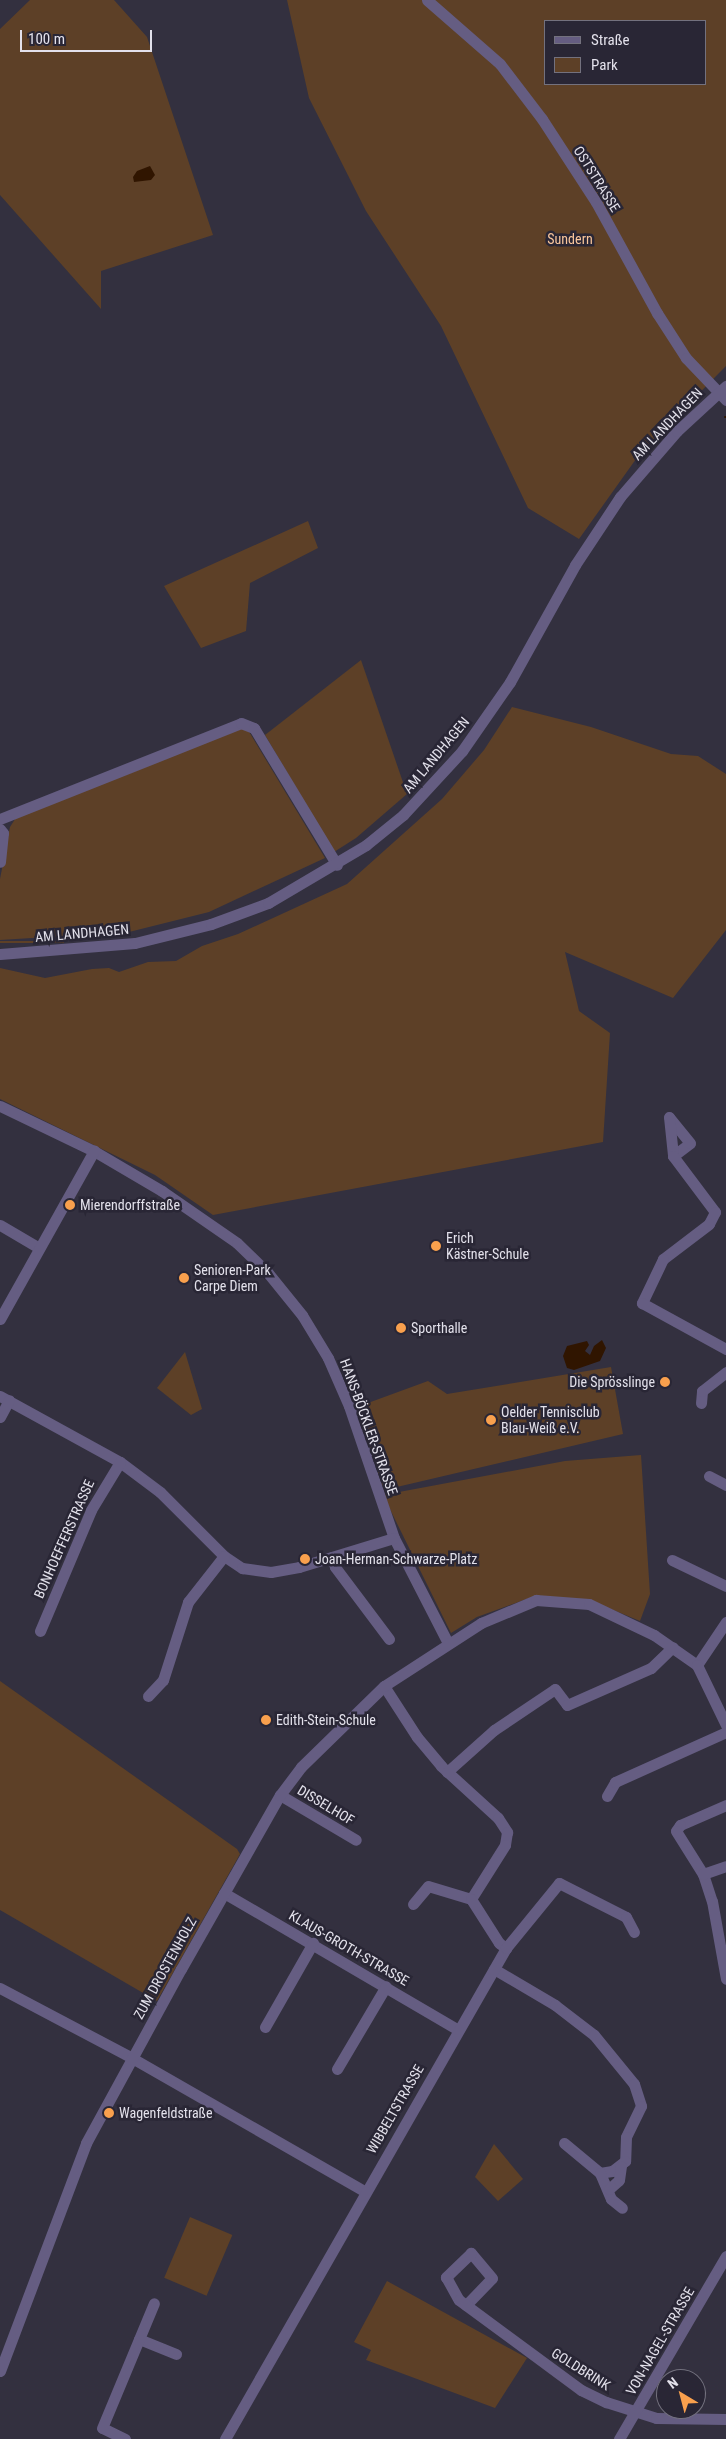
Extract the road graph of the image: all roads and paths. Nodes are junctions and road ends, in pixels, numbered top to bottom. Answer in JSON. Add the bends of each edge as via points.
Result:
{"nodes":[{"id":1,"x":427,"y":0,"type":"edge"},
{"id":2,"x":724,"y":393,"type":"edge"},
{"id":3,"x":0,"y":818,"type":"edge"},
{"id":4,"x":0,"y":829,"type":"edge"},
{"id":5,"x":0,"y":862,"type":"edge"},
{"id":6,"x":337,"y":865,"type":"junction"},
{"id":7,"x":0,"y":954,"type":"edge"},
{"id":8,"x":0,"y":1106,"type":"edge"},
{"id":9,"x":94,"y":1151,"type":"junction"},
{"id":10,"x":672,"y":1156,"type":"dead end"},
{"id":11,"x":720,"y":1211,"type":"edge"},
{"id":12,"x":0,"y":1225,"type":"edge"},
{"id":13,"x":39,"y":1248,"type":"junction"},
{"id":14,"x":0,"y":1319,"type":"edge"},
{"id":15,"x":726,"y":1349,"type":"edge"},
{"id":16,"x":726,"y":1372,"type":"edge"},
{"id":17,"x":5,"y":1398,"type":"edge"},
{"id":18,"x":701,"y":1403,"type":"dead end"},
{"id":19,"x":0,"y":1417,"type":"edge"},
{"id":20,"x":120,"y":1462,"type":"junction"},
{"id":21,"x":709,"y":1476,"type":"dead end"},
{"id":22,"x":726,"y":1485,"type":"edge"},
{"id":23,"x":394,"y":1538,"type":"junction"},
{"id":24,"x":224,"y":1556,"type":"junction"},
{"id":25,"x":332,"y":1557,"type":"junction"},
{"id":26,"x":672,"y":1560,"type":"dead end"},
{"id":27,"x":726,"y":1586,"type":"edge"},
{"id":28,"x":726,"y":1622,"type":"edge"},
{"id":29,"x":40,"y":1631,"type":"dead end"},
{"id":30,"x":389,"y":1638,"type":"dead end"},
{"id":31,"x":448,"y":1643,"type":"junction"},
{"id":32,"x":673,"y":1647,"type":"junction"},
{"id":33,"x":697,"y":1665,"type":"junction"},
{"id":34,"x":384,"y":1686,"type":"junction"},
{"id":35,"x":148,"y":1696,"type":"dead end"},
{"id":36,"x":726,"y":1725,"type":"edge"},
{"id":37,"x":726,"y":1732,"type":"edge"},
{"id":38,"x":447,"y":1772,"type":"junction"},
{"id":39,"x":280,"y":1796,"type":"junction"},
{"id":40,"x":607,"y":1796,"type":"dead end"},
{"id":41,"x":726,"y":1804,"type":"edge"},
{"id":42,"x":356,"y":1840,"type":"dead end"},
{"id":43,"x":726,"y":1866,"type":"edge"},
{"id":44,"x":703,"y":1874,"type":"junction"},
{"id":45,"x":224,"y":1893,"type":"junction"},
{"id":46,"x":471,"y":1899,"type":"junction"},
{"id":47,"x":413,"y":1904,"type":"dead end"},
{"id":48,"x":723,"y":1926,"type":"edge"},
{"id":49,"x":634,"y":1932,"type":"dead end"},
{"id":50,"x":313,"y":1943,"type":"junction"},
{"id":51,"x":506,"y":1948,"type":"junction"},
{"id":52,"x":494,"y":1968,"type":"junction"},
{"id":53,"x":726,"y":1979,"type":"edge"},
{"id":54,"x":386,"y":1986,"type":"junction"},
{"id":55,"x":0,"y":1988,"type":"edge"},
{"id":56,"x":265,"y":2027,"type":"dead end"},
{"id":57,"x":458,"y":2030,"type":"junction"},
{"id":58,"x":132,"y":2058,"type":"junction"},
{"id":59,"x":337,"y":2069,"type":"dead end"},
{"id":60,"x":564,"y":2143,"type":"dead end"},
{"id":61,"x":621,"y":2166,"type":"junction"},
{"id":62,"x":600,"y":2172,"type":"junction"},
{"id":63,"x":609,"y":2189,"type":"junction"},
{"id":64,"x":364,"y":2191,"type":"junction"},
{"id":65,"x":622,"y":2208,"type":"dead end"},
{"id":66,"x":726,"y":2256,"type":"edge"},
{"id":67,"x":154,"y":2303,"type":"dead end"},
{"id":68,"x":466,"y":2305,"type":"dead end"},
{"id":69,"x":139,"y":2339,"type":"junction"},
{"id":70,"x":176,"y":2354,"type":"dead end"},
{"id":71,"x":0,"y":2371,"type":"edge"},
{"id":72,"x":636,"y":2414,"type":"junction"},
{"id":73,"x":726,"y":2419,"type":"edge"},
{"id":74,"x":126,"y":2439,"type":"edge"},
{"id":75,"x":225,"y":2439,"type":"edge"},
{"id":76,"x":619,"y":2439,"type":"edge"}],
"edges":[{"from":1,"to":2,"type":"street","name":"OSTSTRASSE","via":[[500,64],[542,119],[596,202],[657,313],[686,358]]},
{"from":2,"to":6,"type":"street","name":"AM LANDHAGEN","via":[[677,431],[620,497],[575,565],[510,682],[462,751],[403,815]]},
{"from":3,"to":6,"type":"street","via":[[241,723],[254,728]]},
{"from":4,"to":5,"type":"street","via":[[3,833]]},
{"from":6,"to":7,"type":"street","name":"AM LANDHAGEN","via":[[268,903],[211,924],[135,943]]},
{"from":8,"to":9,"type":"street","name":"HANS-BÖCKLER-STRASSE"},
{"from":9,"to":13,"type":"street"},
{"from":9,"to":23,"type":"street","name":"HANS-BÖCKLER-STRASSE","via":[[162,1191],[237,1243],[268,1272],[294,1304],[328,1358],[347,1402]]},
{"from":10,"to":11,"type":"street"},
{"from":11,"to":15,"type":"street","via":[[709,1224],[663,1259],[642,1303]]},
{"from":12,"to":13,"type":"street"},
{"from":13,"to":14,"type":"street"},
{"from":16,"to":18,"type":"street","via":[[702,1391]]},
{"from":17,"to":19,"type":"street"},
{"from":17,"to":20,"type":"street"},
{"from":20,"to":24,"type":"street","via":[[160,1492]]},
{"from":20,"to":29,"type":"street","name":"BONHOEFFERSTRASSE","via":[[91,1510]]},
{"from":21,"to":22,"type":"street"},
{"from":23,"to":25,"type":"street"},
{"from":23,"to":31,"type":"street","name":"HANS-BÖCKLER-STRASSE"},
{"from":24,"to":25,"type":"street","via":[[242,1568],[271,1572]]},
{"from":24,"to":35,"type":"street","via":[[188,1602],[163,1680]]},
{"from":25,"to":30,"type":"street","via":[[335,1567]]},
{"from":26,"to":27,"type":"street"},
{"from":28,"to":33,"type":"street"},
{"from":31,"to":32,"type":"street","name":"ZUM DROSTENHOLZ","via":[[481,1623],[536,1600],[589,1604]]},
{"from":31,"to":34,"type":"street","name":"ZUM DROSTENHOLZ"},
{"from":32,"to":33,"type":"street","name":"ZUM DROSTENHOLZ"},
{"from":32,"to":38,"type":"street","via":[[651,1668],[567,1705],[555,1689],[494,1730]]},
{"from":33,"to":36,"type":"street"},
{"from":34,"to":38,"type":"street","via":[[417,1737]]},
{"from":34,"to":39,"type":"street","name":"ZUM DROSTENHOLZ","via":[[301,1767]]},
{"from":37,"to":40,"type":"street","via":[[615,1782]]},
{"from":38,"to":46,"type":"street","via":[[498,1818],[507,1832],[505,1845]]},
{"from":39,"to":42,"type":"street","name":"DISSELHOF"},
{"from":39,"to":45,"type":"street","name":"ZUM DROSTENHOLZ"},
{"from":41,"to":44,"type":"street","via":[[677,1828],[676,1834]]},
{"from":43,"to":44,"type":"street"},
{"from":44,"to":48,"type":"street"},
{"from":45,"to":50,"type":"street","name":"KLAUS-GROTH-STRASSE"},
{"from":45,"to":58,"type":"street","name":"ZUM DROSTENHOLZ"},
{"from":46,"to":47,"type":"street","via":[[428,1886]]},
{"from":46,"to":51,"type":"street","via":[[499,1943]]},
{"from":48,"to":53,"type":"street"},
{"from":49,"to":51,"type":"street","name":"WIBBELTSTRASSE","via":[[626,1917],[559,1883]]},
{"from":50,"to":54,"type":"street","name":"KLAUS-GROTH-STRASSE"},
{"from":50,"to":56,"type":"street"},
{"from":51,"to":52,"type":"street","name":"WIBBELTSTRASSE"},
{"from":52,"to":57,"type":"street","name":"WIBBELTSTRASSE"},
{"from":52,"to":61,"type":"street","via":[[555,2005],[594,2036],[634,2084],[641,2106],[626,2137],[625,2161]]},
{"from":54,"to":57,"type":"street","name":"KLAUS-GROTH-STRASSE"},
{"from":54,"to":59,"type":"street"},
{"from":55,"to":58,"type":"street"},
{"from":57,"to":64,"type":"street","name":"WIBBELTSTRASSE"},
{"from":58,"to":64,"type":"street"},
{"from":58,"to":71,"type":"street","name":"ZUM DROSTENHOLZ","via":[[75,2166]]},
{"from":60,"to":62,"type":"street"},
{"from":61,"to":62,"type":"street"},
{"from":61,"to":63,"type":"street","via":[[619,2180]]},
{"from":62,"to":63,"type":"street"},
{"from":63,"to":65,"type":"street","via":[[611,2199]]},
{"from":64,"to":75,"type":"street","name":"WIBBELTSTRASSE"},
{"from":66,"to":72,"type":"street","name":"VON-NAGEL-STRASSE"},
{"from":67,"to":69,"type":"street"},
{"from":68,"to":72,"type":"street","name":"GOLDBRINK","via":[[580,2390]]},
{"from":69,"to":70,"type":"street"},
{"from":69,"to":74,"type":"street","via":[[102,2428]]},
{"from":72,"to":73,"type":"street","name":"GOLDBRINK","via":[[656,2418]]},
{"from":72,"to":76,"type":"street","name":"VON-NAGEL-STRASSE"}]}
